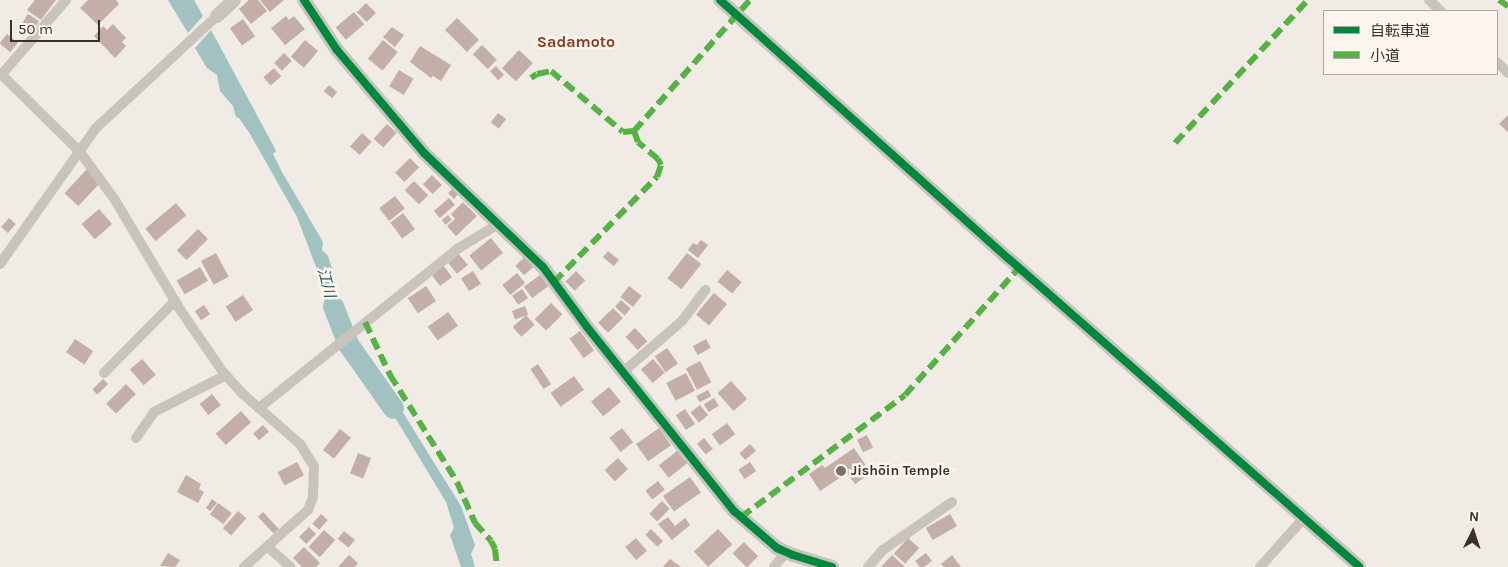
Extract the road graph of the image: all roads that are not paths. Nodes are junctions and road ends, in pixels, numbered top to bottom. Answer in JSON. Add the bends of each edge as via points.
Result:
{"nodes":[{"id":1,"x":66,"y":0,"type":"edge"},
{"id":2,"x":234,"y":0,"type":"edge"},
{"id":3,"x":304,"y":0,"type":"edge"},
{"id":4,"x":720,"y":0,"type":"edge"},
{"id":5,"x":1429,"y":0,"type":"edge"},
{"id":6,"x":1440,"y":10,"type":"edge"},
{"id":7,"x":217,"y":16,"type":"joint"},
{"id":8,"x":1498,"y":63,"type":"edge"},
{"id":9,"x":1508,"y":73,"type":"edge"},
{"id":10,"x":1,"y":74,"type":"edge"},
{"id":11,"x":80,"y":152,"type":"junction"},
{"id":12,"x":498,"y":224,"type":"junction"},
{"id":13,"x":0,"y":264,"type":"edge"},
{"id":14,"x":705,"y":290,"type":"dead end"},
{"id":15,"x":175,"y":301,"type":"junction"},
{"id":16,"x":623,"y":372,"type":"junction"},
{"id":17,"x":104,"y":373,"type":"dead end"},
{"id":18,"x":226,"y":375,"type":"junction"},
{"id":19,"x":259,"y":408,"type":"junction"},
{"id":20,"x":136,"y":438,"type":"dead end"},
{"id":21,"x":952,"y":502,"type":"dead end"},
{"id":22,"x":1304,"y":518,"type":"junction"},
{"id":23,"x":268,"y":546,"type":"junction"},
{"id":24,"x":786,"y":552,"type":"junction"},
{"id":25,"x":244,"y":567,"type":"edge"},
{"id":26,"x":290,"y":567,"type":"edge"},
{"id":27,"x":774,"y":567,"type":"edge"},
{"id":28,"x":832,"y":567,"type":"edge"},
{"id":29,"x":868,"y":567,"type":"edge"},
{"id":30,"x":1260,"y":567,"type":"edge"},
{"id":31,"x":1359,"y":567,"type":"edge"}],
"edges":[{"from":1,"to":10,"type":"street"},
{"from":2,"to":7,"type":"street"},
{"from":3,"to":12,"type":"street","via":[[337,50],[424,153]]},
{"from":4,"to":22,"type":"street"},
{"from":5,"to":6,"type":"street"},
{"from":7,"to":11,"type":"street","via":[[96,128]]},
{"from":8,"to":9,"type":"street"},
{"from":10,"to":11,"type":"street"},
{"from":11,"to":13,"type":"street"},
{"from":11,"to":15,"type":"street","via":[[116,200]]},
{"from":12,"to":16,"type":"street","via":[[543,267]]},
{"from":12,"to":19,"type":"street","via":[[459,248]]},
{"from":14,"to":16,"type":"street","via":[[682,321]]},
{"from":15,"to":17,"type":"street"},
{"from":15,"to":18,"type":"street"},
{"from":16,"to":24,"type":"street","via":[[734,511]]},
{"from":18,"to":19,"type":"street"},
{"from":18,"to":20,"type":"street","via":[[154,412]]},
{"from":19,"to":23,"type":"street","via":[[300,444],[314,466],[308,510]]},
{"from":21,"to":29,"type":"street","via":[[883,550]]},
{"from":22,"to":30,"type":"street"},
{"from":22,"to":31,"type":"street"},
{"from":23,"to":25,"type":"street"},
{"from":23,"to":26,"type":"street"},
{"from":24,"to":27,"type":"street"},
{"from":24,"to":28,"type":"street"}]}
